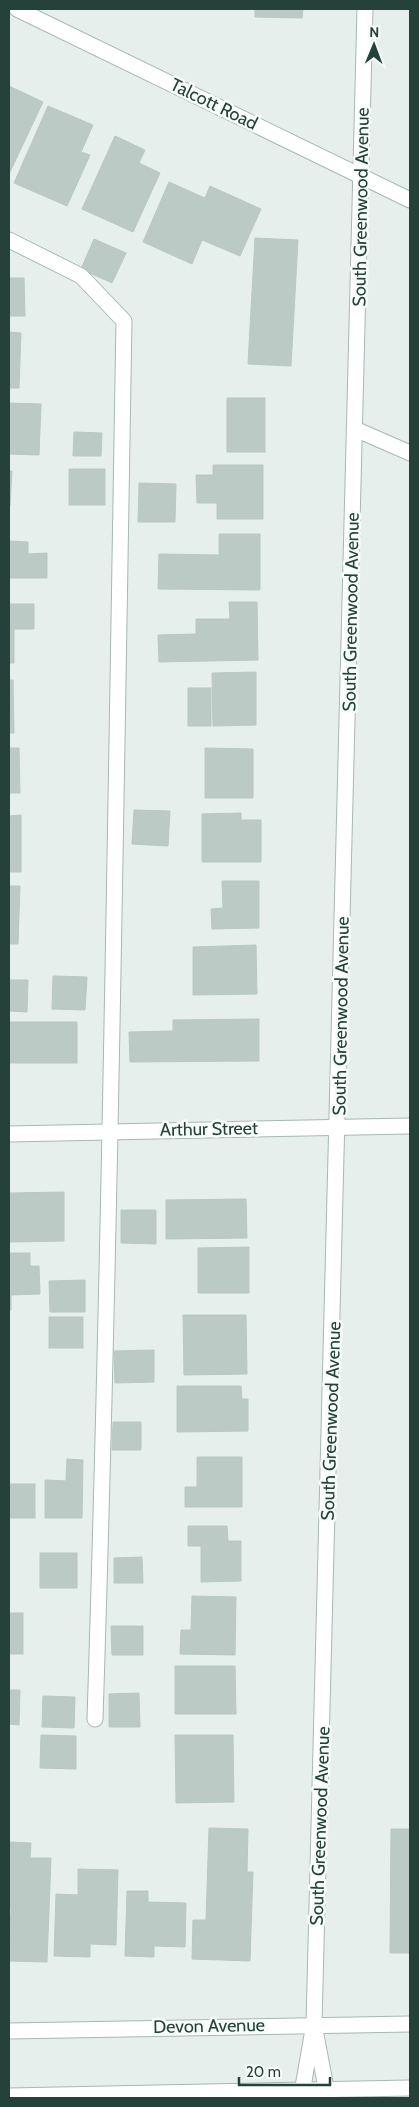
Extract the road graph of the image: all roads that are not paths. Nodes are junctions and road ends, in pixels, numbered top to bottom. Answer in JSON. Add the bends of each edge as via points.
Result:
{"nodes":[{"id":1,"x":18,"y":9,"type":"edge"},
{"id":2,"x":366,"y":9,"type":"edge"},
{"id":3,"x":361,"y":176,"type":"junction"},
{"id":4,"x":410,"y":200,"type":"edge"},
{"id":5,"x":9,"y":240,"type":"edge"},
{"id":6,"x":356,"y":429,"type":"junction"},
{"id":7,"x":410,"y":453,"type":"edge"},
{"id":8,"x":410,"y":1126,"type":"edge"},
{"id":9,"x":338,"y":1127,"type":"junction"},
{"id":10,"x":110,"y":1132,"type":"junction"},
{"id":11,"x":9,"y":1134,"type":"edge"},
{"id":12,"x":95,"y":1719,"type":"dead end"},
{"id":13,"x":314,"y":2024,"type":"junction"},
{"id":14,"x":410,"y":2024,"type":"edge"},
{"id":15,"x":9,"y":2031,"type":"edge"},
{"id":16,"x":410,"y":2088,"type":"edge"},
{"id":17,"x":302,"y":2094,"type":"edge"},
{"id":18,"x":327,"y":2094,"type":"edge"},
{"id":19,"x":9,"y":2096,"type":"edge"}],
"edges":[{"from":1,"to":3,"type":"street","name":"Talcott Road"},
{"from":2,"to":3,"type":"street","name":"South Greenwood Avenue"},
{"from":3,"to":4,"type":"street","name":"Talcott Road"},
{"from":3,"to":6,"type":"street","name":"South Greenwood Avenue"},
{"from":5,"to":10,"type":"street","via":[[81,276],[124,321]]},
{"from":6,"to":7,"type":"street"},
{"from":6,"to":9,"type":"street","name":"South Greenwood Avenue"},
{"from":8,"to":9,"type":"street","name":"Arthur Street"},
{"from":9,"to":10,"type":"street","name":"Arthur Street"},
{"from":9,"to":13,"type":"street","name":"South Greenwood Avenue"},
{"from":10,"to":11,"type":"street","name":"Arthur Street"},
{"from":10,"to":12,"type":"street"},
{"from":13,"to":14,"type":"street","name":"Devon Avenue"},
{"from":13,"to":15,"type":"street","name":"Devon Avenue"},
{"from":13,"to":17,"type":"street","name":"South Greenwood Avenue"},
{"from":13,"to":18,"type":"street","name":"South Greenwood Avenue"},
{"from":16,"to":18,"type":"street"},
{"from":17,"to":18,"type":"street"},
{"from":17,"to":19,"type":"street"}]}
